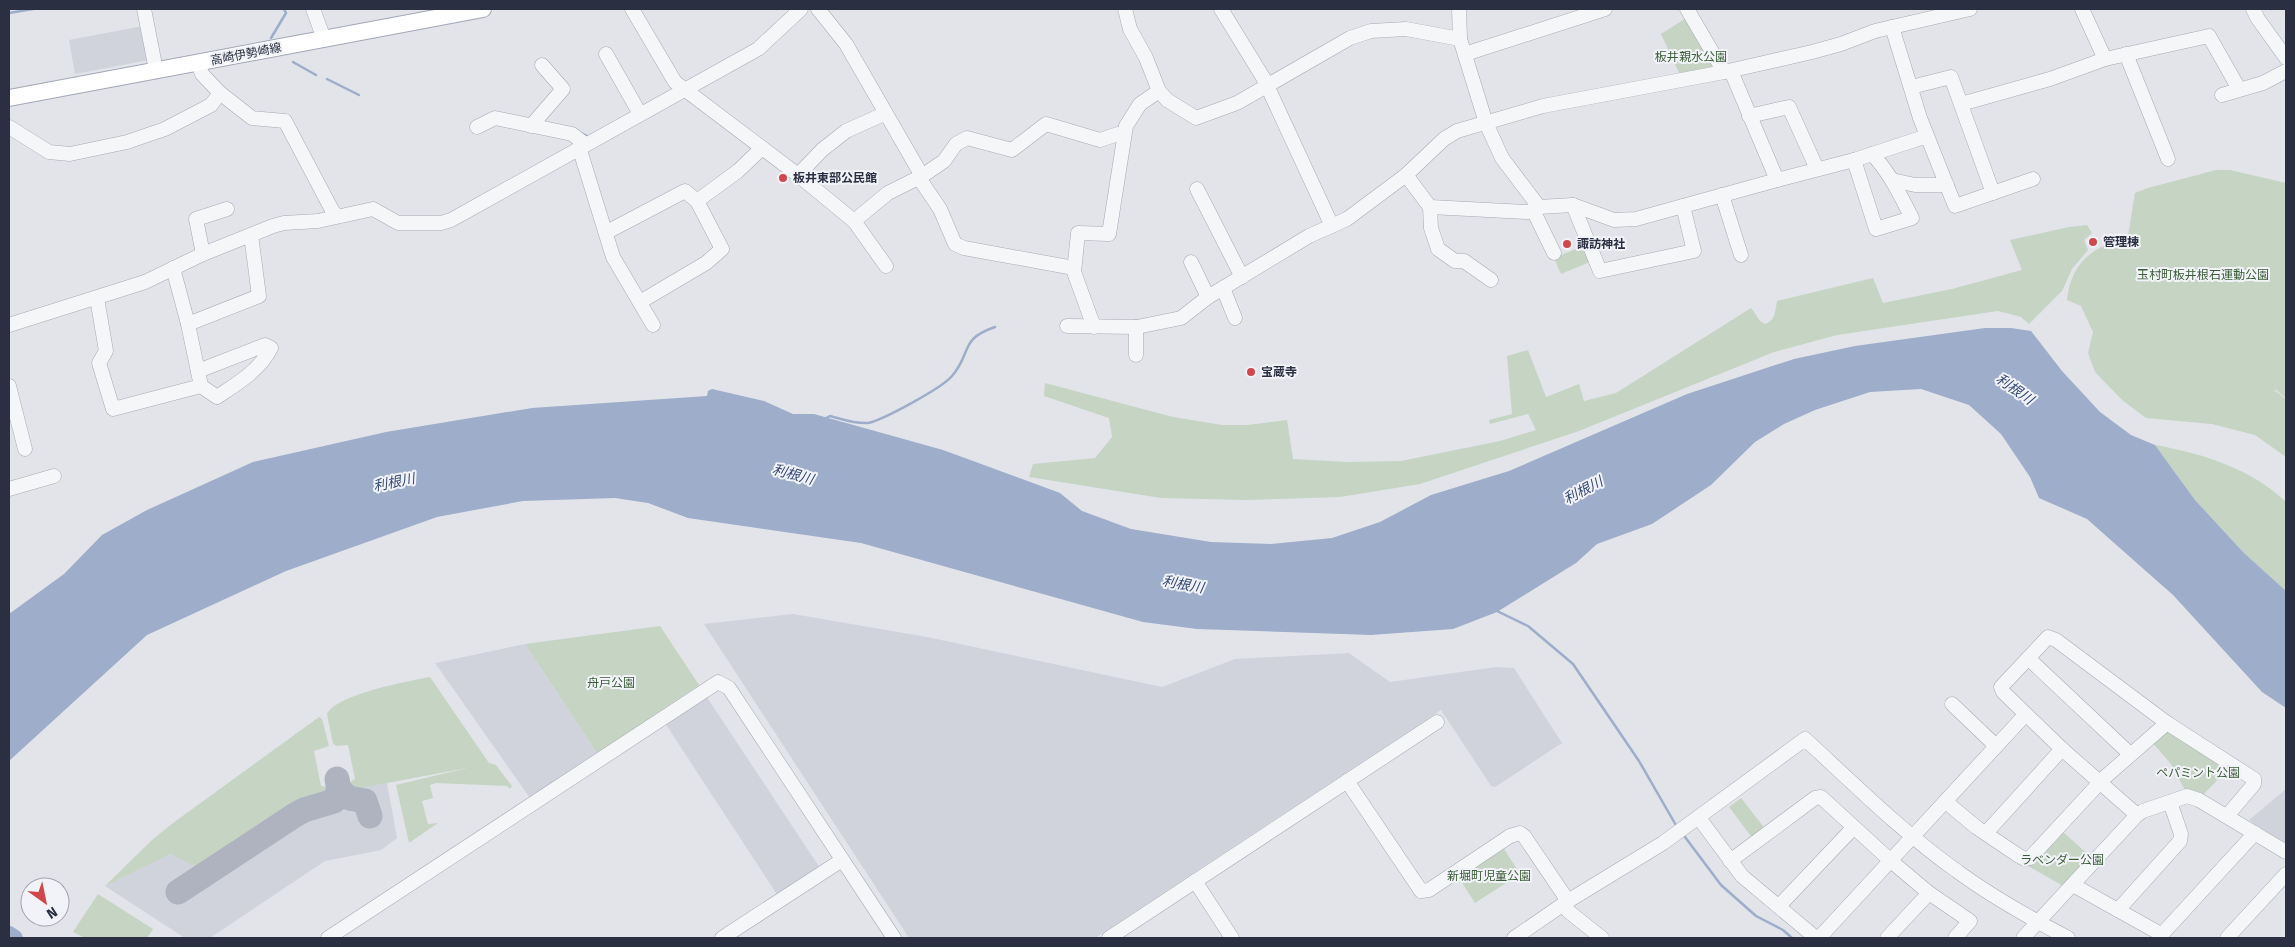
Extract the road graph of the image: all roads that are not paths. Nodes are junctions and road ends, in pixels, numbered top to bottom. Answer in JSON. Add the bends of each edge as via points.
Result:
{"nodes":[{"id":1,"x":144,"y":9,"type":"edge"},
{"id":2,"x":313,"y":9,"type":"edge"},
{"id":3,"x":483,"y":9,"type":"edge"},
{"id":4,"x":632,"y":9,"type":"edge"},
{"id":5,"x":801,"y":9,"type":"edge"},
{"id":6,"x":818,"y":9,"type":"edge"},
{"id":7,"x":1125,"y":9,"type":"edge"},
{"id":8,"x":1221,"y":9,"type":"edge"},
{"id":9,"x":1459,"y":9,"type":"edge"},
{"id":10,"x":1605,"y":9,"type":"edge"},
{"id":11,"x":1687,"y":9,"type":"edge"},
{"id":12,"x":1970,"y":9,"type":"edge"},
{"id":13,"x":2082,"y":9,"type":"edge"},
{"id":14,"x":2253,"y":9,"type":"edge"},
{"id":15,"x":419,"y":15,"type":"edge"},
{"id":16,"x":1892,"y":27,"type":"junction"},
{"id":17,"x":324,"y":39,"type":"junction"},
{"id":18,"x":1460,"y":39,"type":"junction"},
{"id":19,"x":606,"y":54,"type":"dead end"},
{"id":20,"x":1465,"y":54,"type":"junction"},
{"id":21,"x":2126,"y":54,"type":"junction"},
{"id":22,"x":2286,"y":58,"type":"edge"},
{"id":23,"x":2105,"y":59,"type":"junction"},
{"id":24,"x":198,"y":63,"type":"junction"},
{"id":25,"x":542,"y":65,"type":"dead end"},
{"id":26,"x":156,"y":70,"type":"junction"},
{"id":27,"x":1728,"y":71,"type":"junction"},
{"id":28,"x":2286,"y":71,"type":"edge"},
{"id":29,"x":1267,"y":86,"type":"junction"},
{"id":30,"x":1910,"y":87,"type":"junction"},
{"id":31,"x":2239,"y":89,"type":"junction"},
{"id":32,"x":684,"y":90,"type":"junction"},
{"id":33,"x":1158,"y":91,"type":"junction"},
{"id":34,"x":220,"y":93,"type":"junction"},
{"id":35,"x":2222,"y":95,"type":"dead end"},
{"id":36,"x":9,"y":98,"type":"edge"},
{"id":37,"x":1961,"y":104,"type":"junction"},
{"id":38,"x":640,"y":114,"type":"junction"},
{"id":39,"x":884,"y":114,"type":"junction"},
{"id":40,"x":1750,"y":116,"type":"junction"},
{"id":41,"x":1486,"y":123,"type":"junction"},
{"id":42,"x":531,"y":126,"type":"junction"},
{"id":43,"x":9,"y":127,"type":"edge"},
{"id":44,"x":477,"y":127,"type":"dead end"},
{"id":45,"x":1123,"y":136,"type":"junction"},
{"id":46,"x":1927,"y":136,"type":"junction"},
{"id":47,"x":582,"y":145,"type":"junction"},
{"id":48,"x":762,"y":148,"type":"junction"},
{"id":49,"x":1872,"y":154,"type":"junction"},
{"id":50,"x":2168,"y":159,"type":"dead end"},
{"id":51,"x":1854,"y":160,"type":"junction"},
{"id":52,"x":1817,"y":169,"type":"junction"},
{"id":53,"x":798,"y":175,"type":"junction"},
{"id":54,"x":1406,"y":175,"type":"junction"},
{"id":55,"x":922,"y":176,"type":"junction"},
{"id":56,"x":2033,"y":178,"type":"dead end"},
{"id":57,"x":1777,"y":180,"type":"junction"},
{"id":58,"x":1892,"y":180,"type":"junction"},
{"id":59,"x":1947,"y":185,"type":"junction"},
{"id":60,"x":1196,"y":190,"type":"dead end"},
{"id":61,"x":1993,"y":193,"type":"junction"},
{"id":62,"x":1722,"y":195,"type":"junction"},
{"id":63,"x":697,"y":201,"type":"junction"},
{"id":64,"x":1573,"y":205,"type":"junction"},
{"id":65,"x":1683,"y":206,"type":"junction"},
{"id":66,"x":1430,"y":207,"type":"junction"},
{"id":67,"x":227,"y":209,"type":"dead end"},
{"id":68,"x":1536,"y":209,"type":"junction"},
{"id":69,"x":338,"y":216,"type":"junction"},
{"id":70,"x":854,"y":221,"type":"junction"},
{"id":71,"x":1332,"y":226,"type":"junction"},
{"id":72,"x":607,"y":232,"type":"junction"},
{"id":73,"x":251,"y":235,"type":"junction"},
{"id":74,"x":1554,"y":253,"type":"dead end"},
{"id":75,"x":203,"y":254,"type":"junction"},
{"id":76,"x":1741,"y":255,"type":"dead end"},
{"id":77,"x":1191,"y":262,"type":"dead end"},
{"id":78,"x":886,"y":266,"type":"dead end"},
{"id":79,"x":173,"y":268,"type":"junction"},
{"id":80,"x":1074,"y":268,"type":"junction"},
{"id":81,"x":1242,"y":277,"type":"junction"},
{"id":82,"x":1491,"y":280,"type":"dead end"},
{"id":83,"x":1223,"y":288,"type":"junction"},
{"id":84,"x":1208,"y":297,"type":"junction"},
{"id":85,"x":97,"y":298,"type":"junction"},
{"id":86,"x":640,"y":302,"type":"junction"},
{"id":87,"x":1235,"y":318,"type":"dead end"},
{"id":88,"x":188,"y":324,"type":"junction"},
{"id":89,"x":9,"y":325,"type":"edge"},
{"id":90,"x":653,"y":325,"type":"dead end"},
{"id":91,"x":1067,"y":326,"type":"dead end"},
{"id":92,"x":1094,"y":327,"type":"junction"},
{"id":93,"x":1136,"y":327,"type":"junction"},
{"id":94,"x":1136,"y":355,"type":"dead end"},
{"id":95,"x":198,"y":371,"type":"junction"},
{"id":96,"x":9,"y":386,"type":"edge"},
{"id":97,"x":201,"y":386,"type":"junction"},
{"id":98,"x":25,"y":449,"type":"dead end"},
{"id":99,"x":54,"y":476,"type":"dead end"},
{"id":100,"x":9,"y":489,"type":"edge"},
{"id":101,"x":2028,"y":658,"type":"junction"},
{"id":102,"x":1952,"y":704,"type":"dead end"},
{"id":103,"x":2025,"y":715,"type":"junction"},
{"id":104,"x":1437,"y":722,"type":"dead end"},
{"id":105,"x":2167,"y":723,"type":"junction"},
{"id":106,"x":1996,"y":746,"type":"junction"},
{"id":107,"x":2062,"y":749,"type":"junction"},
{"id":108,"x":2130,"y":754,"type":"junction"},
{"id":109,"x":1347,"y":780,"type":"junction"},
{"id":110,"x":2099,"y":783,"type":"junction"},
{"id":111,"x":1946,"y":802,"type":"junction"},
{"id":112,"x":2170,"y":802,"type":"junction"},
{"id":113,"x":2137,"y":815,"type":"junction"},
{"id":114,"x":2227,"y":816,"type":"junction"},
{"id":115,"x":1695,"y":822,"type":"junction"},
{"id":116,"x":1854,"y":827,"type":"junction"},
{"id":117,"x":1986,"y":833,"type":"junction"},
{"id":118,"x":2255,"y":833,"type":"junction"},
{"id":119,"x":1913,"y":837,"type":"junction"},
{"id":120,"x":2286,"y":852,"type":"edge"},
{"id":121,"x":842,"y":860,"type":"junction"},
{"id":122,"x":1891,"y":861,"type":"junction"},
{"id":123,"x":1730,"y":862,"type":"junction"},
{"id":124,"x":2286,"y":874,"type":"edge"},
{"id":125,"x":1195,"y":882,"type":"junction"},
{"id":126,"x":2073,"y":885,"type":"junction"},
{"id":127,"x":1929,"y":893,"type":"junction"},
{"id":128,"x":1566,"y":903,"type":"junction"},
{"id":129,"x":1779,"y":906,"type":"junction"},
{"id":130,"x":2118,"y":910,"type":"junction"},
{"id":131,"x":2037,"y":922,"type":"junction"},
{"id":132,"x":328,"y":938,"type":"edge"},
{"id":133,"x":722,"y":938,"type":"edge"},
{"id":134,"x":894,"y":938,"type":"edge"},
{"id":135,"x":1109,"y":938,"type":"edge"},
{"id":136,"x":1232,"y":938,"type":"edge"},
{"id":137,"x":1514,"y":938,"type":"edge"},
{"id":138,"x":1602,"y":938,"type":"edge"},
{"id":139,"x":1818,"y":938,"type":"edge"},
{"id":140,"x":1887,"y":938,"type":"edge"},
{"id":141,"x":1954,"y":938,"type":"edge"},
{"id":142,"x":2022,"y":938,"type":"edge"},
{"id":143,"x":2068,"y":938,"type":"edge"},
{"id":144,"x":2227,"y":938,"type":"edge"}],
"edges":[{"from":1,"to":26,"type":"street"},
{"from":2,"to":17,"type":"street"},
{"from":3,"to":15,"type":"main road","name":"高崎伊勢崎線"},
{"from":4,"to":32,"type":"street","via":[[672,79]]},
{"from":5,"to":32,"type":"street","via":[[758,49]]},
{"from":6,"to":39,"type":"street","via":[[846,44]]},
{"from":7,"to":33,"type":"street","via":[[1130,29],[1146,58]]},
{"from":8,"to":29,"type":"street"},
{"from":9,"to":18,"type":"street"},
{"from":10,"to":20,"type":"street"},
{"from":11,"to":27,"type":"street"},
{"from":12,"to":16,"type":"street"},
{"from":13,"to":23,"type":"street"},
{"from":14,"to":22,"type":"street"},
{"from":15,"to":17,"type":"main road","name":"高崎伊勢崎線"},
{"from":16,"to":27,"type":"street","via":[[1812,52]]},
{"from":16,"to":30,"type":"street"},
{"from":17,"to":24,"type":"main road","name":"高崎伊勢崎線"},
{"from":18,"to":20,"type":"street"},
{"from":18,"to":29,"type":"street","via":[[1406,29],[1371,31],[1350,38]]},
{"from":19,"to":38,"type":"street"},
{"from":20,"to":41,"type":"street"},
{"from":21,"to":23,"type":"street"},
{"from":21,"to":31,"type":"street","via":[[2209,36]]},
{"from":21,"to":50,"type":"street"},
{"from":23,"to":37,"type":"street","via":[[2050,79]]},
{"from":24,"to":26,"type":"main road","name":"高崎伊勢崎線"},
{"from":24,"to":34,"type":"street","via":[[202,74]]},
{"from":25,"to":42,"type":"street","via":[[563,89]]},
{"from":26,"to":36,"type":"main road","name":"高崎伊勢崎線"},
{"from":27,"to":40,"type":"street"},
{"from":27,"to":41,"type":"street","via":[[1543,106]]},
{"from":28,"to":31,"type":"street","via":[[2263,83]]},
{"from":29,"to":33,"type":"street","via":[[1237,103],[1196,118],[1166,100]]},
{"from":29,"to":71,"type":"street"},
{"from":30,"to":37,"type":"street","via":[[1951,77]]},
{"from":30,"to":46,"type":"street"},
{"from":31,"to":35,"type":"street"},
{"from":32,"to":38,"type":"street"},
{"from":32,"to":48,"type":"street"},
{"from":33,"to":45,"type":"street","via":[[1140,104]]},
{"from":34,"to":43,"type":"street","via":[[211,105],[165,129],[127,142],[70,154],[49,152]]},
{"from":34,"to":69,"type":"street","via":[[252,118],[285,121]]},
{"from":37,"to":61,"type":"street"},
{"from":38,"to":47,"type":"street"},
{"from":39,"to":53,"type":"street","via":[[846,131]]},
{"from":39,"to":55,"type":"street"},
{"from":40,"to":52,"type":"street","via":[[1789,107]]},
{"from":40,"to":57,"type":"street"},
{"from":41,"to":54,"type":"street","via":[[1457,131],[1444,139]]},
{"from":41,"to":68,"type":"street","via":[[1502,158]]},
{"from":42,"to":44,"type":"street","via":[[495,118]]},
{"from":42,"to":47,"type":"street","via":[[572,134]]},
{"from":45,"to":55,"type":"street","via":[[1118,134],[1100,140],[1046,124],[1012,150],[967,138],[956,144],[944,161]]},
{"from":45,"to":80,"type":"street","via":[[1109,234],[1078,233]]},
{"from":46,"to":49,"type":"street"},
{"from":46,"to":59,"type":"street"},
{"from":47,"to":69,"type":"street","via":[[446,222],[398,223],[373,209]]},
{"from":47,"to":72,"type":"street"},
{"from":48,"to":53,"type":"street"},
{"from":48,"to":63,"type":"street","via":[[738,171]]},
{"from":49,"to":51,"type":"street"},
{"from":49,"to":58,"type":"street"},
{"from":51,"to":52,"type":"street"},
{"from":51,"to":58,"type":"street","via":[[1876,229],[1912,218]]},
{"from":52,"to":57,"type":"street"},
{"from":53,"to":70,"type":"street"},
{"from":54,"to":66,"type":"street"},
{"from":54,"to":71,"type":"street","via":[[1347,219]]},
{"from":55,"to":70,"type":"street","via":[[888,193]]},
{"from":55,"to":80,"type":"street","via":[[921,181],[960,247]]},
{"from":56,"to":61,"type":"street"},
{"from":57,"to":62,"type":"street"},
{"from":58,"to":59,"type":"street","via":[[1914,185]]},
{"from":59,"to":61,"type":"street","via":[[1955,206]]},
{"from":60,"to":81,"type":"street"},
{"from":62,"to":65,"type":"street"},
{"from":62,"to":76,"type":"street"},
{"from":63,"to":72,"type":"street","via":[[685,191]]},
{"from":63,"to":86,"type":"street","via":[[722,249],[706,263]]},
{"from":64,"to":65,"type":"street","via":[[1614,220],[1636,219]]},
{"from":64,"to":65,"type":"street","via":[[1600,271],[1694,251]]},
{"from":64,"to":68,"type":"street"},
{"from":66,"to":68,"type":"street","via":[[1528,212]]},
{"from":66,"to":82,"type":"street","via":[[1431,228],[1438,249],[1455,261],[1464,261]]},
{"from":67,"to":75,"type":"street","via":[[196,219]]},
{"from":68,"to":74,"type":"street"},
{"from":69,"to":73,"type":"street","via":[[284,223]]},
{"from":70,"to":78,"type":"street"},
{"from":71,"to":81,"type":"street","via":[[1309,236]]},
{"from":72,"to":86,"type":"street","via":[[613,257]]},
{"from":73,"to":75,"type":"street"},
{"from":73,"to":88,"type":"street","via":[[259,296]]},
{"from":75,"to":79,"type":"street"},
{"from":77,"to":84,"type":"street"},
{"from":79,"to":85,"type":"street","via":[[145,282]]},
{"from":79,"to":88,"type":"street"},
{"from":80,"to":92,"type":"street"},
{"from":81,"to":83,"type":"street"},
{"from":83,"to":84,"type":"street"},
{"from":83,"to":87,"type":"street"},
{"from":84,"to":93,"type":"street","via":[[1181,318]]},
{"from":85,"to":89,"type":"street"},
{"from":85,"to":97,"type":"street","via":[[106,351],[99,363],[113,409]]},
{"from":86,"to":90,"type":"street"},
{"from":88,"to":95,"type":"street"},
{"from":91,"to":92,"type":"street"},
{"from":92,"to":93,"type":"street"},
{"from":93,"to":94,"type":"street"},
{"from":95,"to":97,"type":"street"},
{"from":95,"to":97,"type":"street","via":[[265,345],[271,348],[264,362],[252,373],[217,397]]},
{"from":96,"to":98,"type":"street"},
{"from":99,"to":100,"type":"street"},
{"from":101,"to":103,"type":"street","via":[[2001,687]]},
{"from":101,"to":105,"type":"street","via":[[2046,638],[2053,638]]},
{"from":101,"to":108,"type":"street"},
{"from":102,"to":106,"type":"street"},
{"from":103,"to":106,"type":"street"},
{"from":103,"to":107,"type":"street"},
{"from":104,"to":109,"type":"street"},
{"from":105,"to":108,"type":"street"},
{"from":105,"to":114,"type":"street","via":[[2254,780]]},
{"from":106,"to":111,"type":"street"},
{"from":107,"to":110,"type":"street"},
{"from":107,"to":117,"type":"street"},
{"from":108,"to":110,"type":"street"},
{"from":109,"to":125,"type":"street"},
{"from":109,"to":128,"type":"street","via":[[1421,891],[1429,890],[1510,836],[1520,833]]},
{"from":110,"to":113,"type":"street"},
{"from":110,"to":117,"type":"street","via":[[2030,858],[2019,856]]},
{"from":111,"to":117,"type":"street"},
{"from":111,"to":119,"type":"street"},
{"from":112,"to":113,"type":"street"},
{"from":112,"to":114,"type":"street","via":[[2190,796]]},
{"from":112,"to":130,"type":"street","via":[[2181,834],[2180,841]]},
{"from":113,"to":126,"type":"street"},
{"from":114,"to":118,"type":"street"},
{"from":115,"to":119,"type":"street","via":[[1805,739]]},
{"from":115,"to":123,"type":"street"},
{"from":115,"to":128,"type":"street"},
{"from":116,"to":122,"type":"street"},
{"from":116,"to":123,"type":"street","via":[[1818,796]]},
{"from":116,"to":129,"type":"street"},
{"from":118,"to":120,"type":"street"},
{"from":118,"to":130,"type":"street","via":[[2164,932],[2159,933]]},
{"from":119,"to":122,"type":"street"},
{"from":119,"to":131,"type":"street","via":[[1963,876]]},
{"from":121,"to":132,"type":"street","via":[[729,688],[718,682]]},
{"from":121,"to":133,"type":"street"},
{"from":121,"to":134,"type":"street"},
{"from":122,"to":127,"type":"street"},
{"from":122,"to":139,"type":"street"},
{"from":123,"to":129,"type":"street","via":[[1746,880]]},
{"from":124,"to":144,"type":"street"},
{"from":125,"to":135,"type":"street"},
{"from":125,"to":136,"type":"street"},
{"from":126,"to":130,"type":"street"},
{"from":126,"to":131,"type":"street"},
{"from":127,"to":140,"type":"street"},
{"from":127,"to":141,"type":"street","via":[[1970,921]]},
{"from":128,"to":137,"type":"street"},
{"from":128,"to":138,"type":"street","via":[[1568,910]]},
{"from":129,"to":139,"type":"street"},
{"from":131,"to":142,"type":"street"},
{"from":131,"to":143,"type":"street"}]}
